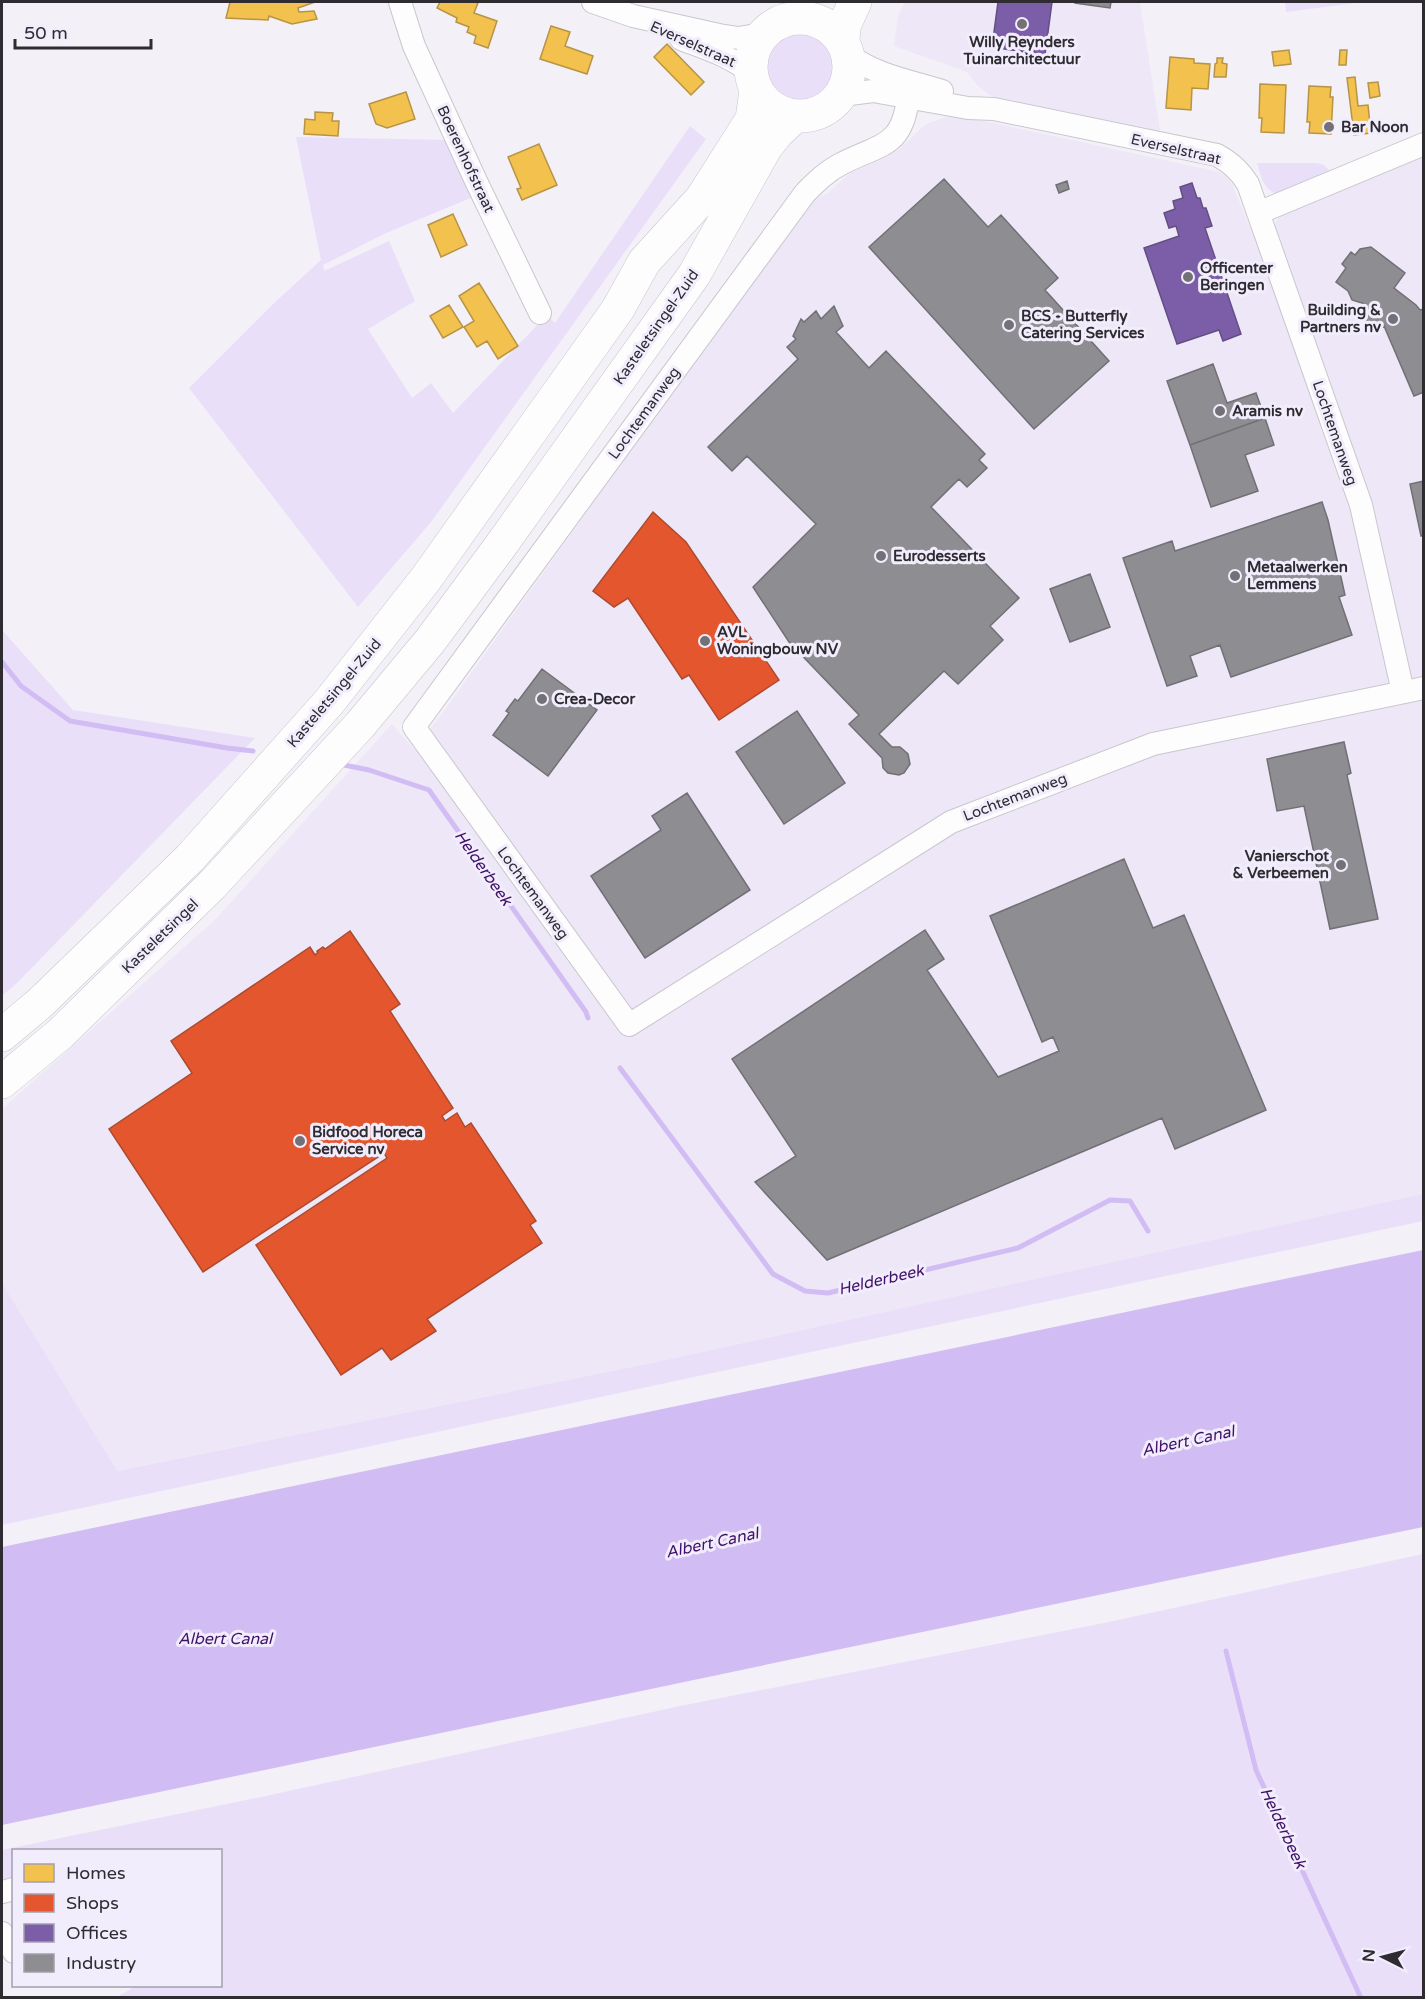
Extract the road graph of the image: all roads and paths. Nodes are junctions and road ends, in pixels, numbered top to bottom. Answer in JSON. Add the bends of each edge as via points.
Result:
{"nodes":[{"id":1,"x":400,"y":2,"type":"edge"},
{"id":2,"x":593,"y":2,"type":"edge"},
{"id":3,"x":855,"y":2,"type":"edge"},
{"id":4,"x":815,"y":10,"type":"edge"},
{"id":5,"x":633,"y":16,"type":"junction"},
{"id":6,"x":763,"y":34,"type":"junction"},
{"id":7,"x":846,"y":48,"type":"junction"},
{"id":8,"x":754,"y":82,"type":"junction"},
{"id":9,"x":842,"y":95,"type":"junction"},
{"id":10,"x":908,"y":97,"type":"junction"},
{"id":11,"x":994,"y":109,"type":"junction"},
{"id":12,"x":794,"y":117,"type":"junction"},
{"id":13,"x":1424,"y":144,"type":"edge"},
{"id":14,"x":1258,"y":213,"type":"junction"},
{"id":15,"x":540,"y":313,"type":"dead end"},
{"id":16,"x":1413,"y":690,"type":"edge"},
{"id":17,"x":308,"y":781,"type":"joint"},
{"id":18,"x":2,"y":1035,"type":"edge"},
{"id":19,"x":2,"y":1082,"type":"edge"},
{"id":20,"x":2,"y":1933,"type":"edge"},
{"id":21,"x":12,"y":1949,"type":"edge"}],
"edges":[{"from":1,"to":15,"type":"street","name":"Boerenhofstraat","via":[[414,46]]},
{"from":2,"to":5,"type":"street","name":"Everselstraat"},
{"from":3,"to":7,"type":"main road","via":[[844,26]]},
{"from":4,"to":6,"type":"main road","via":[[780,22]]},
{"from":4,"to":7,"type":"main road"},
{"from":5,"to":6,"type":"street","name":"Everselstraat","via":[[738,38]]},
{"from":5,"to":8,"type":"street","name":"Everselstraat","via":[[658,31],[739,63]]},
{"from":6,"to":8,"type":"main road","via":[[753,54]]},
{"from":7,"to":9,"type":"main road","via":[[850,68]]},
{"from":7,"to":11,"type":"street","name":"Everselstraat","via":[[859,63],[877,71]]},
{"from":8,"to":12,"type":"main road","via":[[767,105]]},
{"from":8,"to":18,"type":"main road","name":"Kasteletsingel-Zuid","via":[[752,119],[702,198],[644,262],[618,309],[425,580],[329,702],[190,858]]},
{"from":9,"to":10,"type":"street","name":"Everselstraat","via":[[873,91]]},
{"from":9,"to":12,"type":"main road","via":[[830,107]]},
{"from":10,"to":11,"type":"street","name":"Everselstraat"},
{"from":10,"to":16,"type":"street","name":"Lochtemanweg","via":[[904,121],[889,142],[827,172],[806,193],[414,727],[629,1025],[951,822],[1152,744]]},
{"from":11,"to":14,"type":"street","name":"Everselstraat","via":[[1217,155],[1241,172]]},
{"from":12,"to":17,"type":"main road","name":"Kasteletsingel-Zuid","via":[[766,147],[694,275],[505,539],[430,641]]},
{"from":13,"to":14,"type":"street"},
{"from":14,"to":16,"type":"street","name":"Lochtemanweg","via":[[1361,505]]},
{"from":17,"to":19,"type":"main road","name":"Kasteletsingel","via":[[204,894],[60,1034]]},
{"from":20,"to":21,"type":"street"}]}
